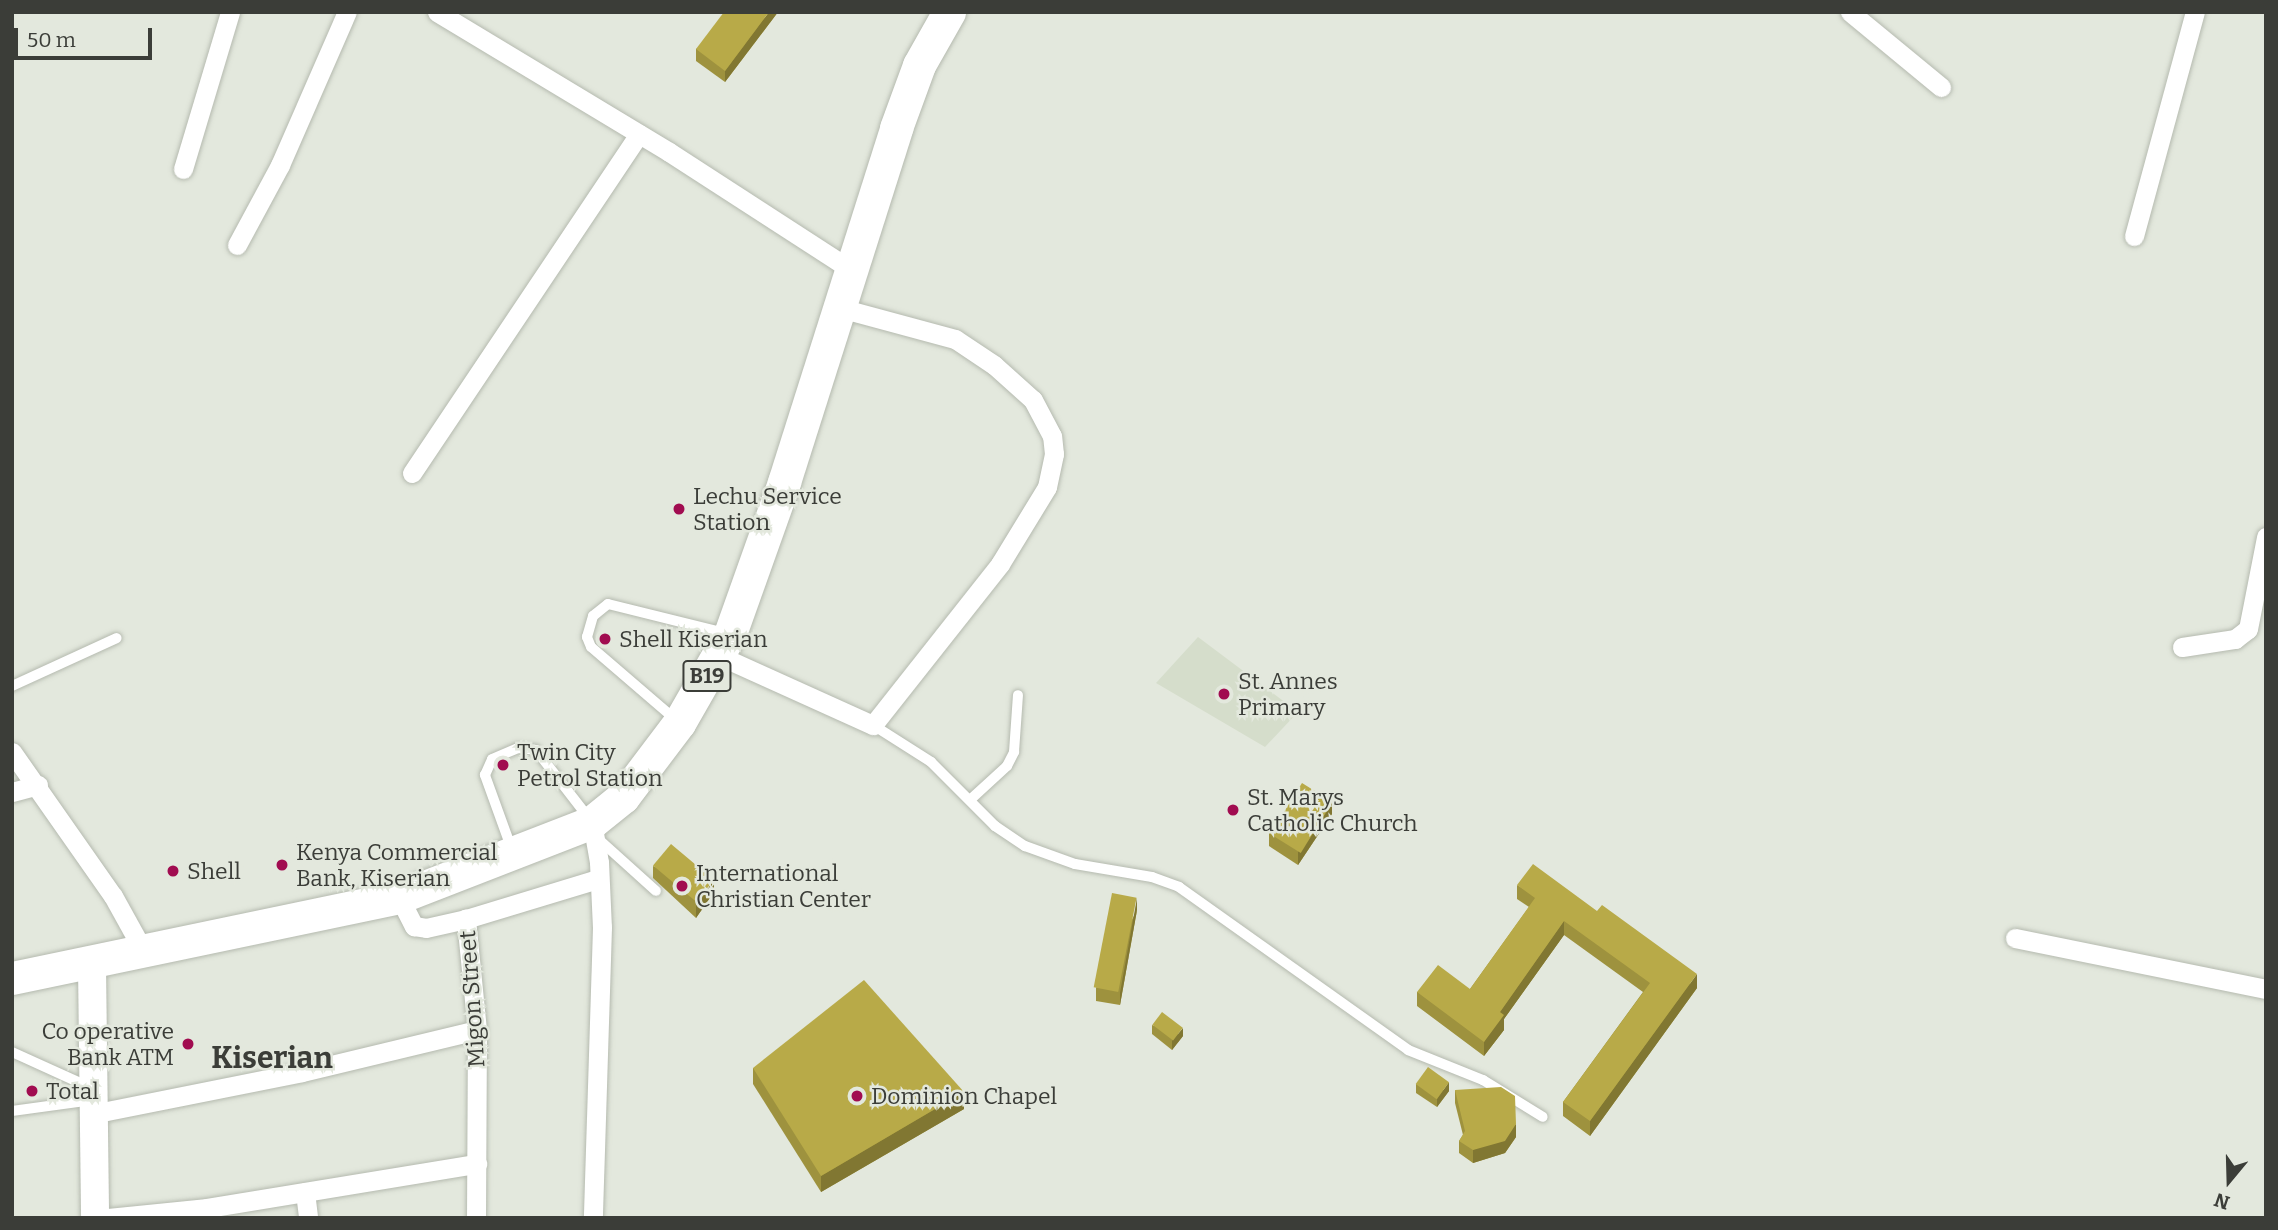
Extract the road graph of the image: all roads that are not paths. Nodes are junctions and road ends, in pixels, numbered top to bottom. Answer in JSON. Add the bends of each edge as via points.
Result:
{"nodes":[{"id":1,"x":230,"y":12,"type":"edge"},
{"id":2,"x":347,"y":12,"type":"edge"},
{"id":3,"x":437,"y":12,"type":"edge"},
{"id":4,"x":949,"y":12,"type":"edge"},
{"id":5,"x":1850,"y":12,"type":"edge"},
{"id":6,"x":2195,"y":12,"type":"edge"},
{"id":7,"x":1941,"y":87,"type":"dead end"},
{"id":8,"x":639,"y":134,"type":"junction"},
{"id":9,"x":183,"y":169,"type":"dead end"},
{"id":10,"x":2134,"y":236,"type":"dead end"},
{"id":11,"x":237,"y":245,"type":"dead end"},
{"id":12,"x":853,"y":271,"type":"junction"},
{"id":13,"x":840,"y":308,"type":"junction"},
{"id":14,"x":412,"y":473,"type":"dead end"},
{"id":15,"x":2266,"y":537,"type":"edge"},
{"id":16,"x":117,"y":638,"type":"dead end"},
{"id":17,"x":725,"y":645,"type":"junction"},
{"id":18,"x":2182,"y":647,"type":"dead end"},
{"id":19,"x":12,"y":686,"type":"edge"},
{"id":20,"x":1018,"y":695,"type":"dead end"},
{"id":21,"x":679,"y":723,"type":"junction"},
{"id":22,"x":873,"y":725,"type":"junction"},
{"id":23,"x":12,"y":752,"type":"edge"},
{"id":24,"x":38,"y":785,"type":"junction"},
{"id":25,"x":12,"y":792,"type":"edge"},
{"id":26,"x":971,"y":799,"type":"junction"},
{"id":27,"x":593,"y":829,"type":"junction"},
{"id":28,"x":514,"y":854,"type":"junction"},
{"id":29,"x":598,"y":879,"type":"junction"},
{"id":30,"x":656,"y":891,"type":"dead end"},
{"id":31,"x":399,"y":897,"type":"junction"},
{"id":32,"x":466,"y":919,"type":"junction"},
{"id":33,"x":2015,"y":938,"type":"dead end"},
{"id":34,"x":144,"y":951,"type":"junction"},
{"id":35,"x":92,"y":965,"type":"junction"},
{"id":36,"x":12,"y":978,"type":"edge"},
{"id":37,"x":2266,"y":989,"type":"edge"},
{"id":38,"x":477,"y":1030,"type":"junction"},
{"id":39,"x":12,"y":1052,"type":"edge"},
{"id":40,"x":93,"y":1101,"type":"junction"},
{"id":41,"x":12,"y":1111,"type":"edge"},
{"id":42,"x":1543,"y":1117,"type":"dead end"},
{"id":43,"x":477,"y":1164,"type":"junction"},
{"id":44,"x":305,"y":1192,"type":"junction"},
{"id":45,"x":208,"y":1213,"type":"edge"},
{"id":46,"x":95,"y":1218,"type":"edge"},
{"id":47,"x":108,"y":1218,"type":"edge"},
{"id":48,"x":308,"y":1218,"type":"edge"},
{"id":49,"x":476,"y":1218,"type":"edge"},
{"id":50,"x":593,"y":1218,"type":"edge"}],
"edges":[{"from":1,"to":9,"type":"street"},
{"from":2,"to":11,"type":"street","via":[[281,165]]},
{"from":3,"to":8,"type":"street"},
{"from":4,"to":12,"type":"highway","number":"B19","via":[[919,65]]},
{"from":5,"to":7,"type":"street"},
{"from":6,"to":10,"type":"street"},
{"from":8,"to":12,"type":"street"},
{"from":8,"to":14,"type":"street"},
{"from":12,"to":13,"type":"highway","number":"B19"},
{"from":13,"to":17,"type":"highway","number":"B19"},
{"from":13,"to":22,"type":"street","via":[[955,339],[994,365],[1033,400],[1052,436],[1054,454],[1042,497],[1000,564]]},
{"from":15,"to":18,"type":"street","via":[[2248,629],[2235,639]]},
{"from":16,"to":19,"type":"lane"},
{"from":17,"to":21,"type":"highway","number":"B19"},
{"from":17,"to":21,"type":"lane","via":[[608,604],[593,616],[587,637],[591,647]]},
{"from":17,"to":22,"type":"street"},
{"from":20,"to":26,"type":"lane","via":[[1014,752],[999,775]]},
{"from":21,"to":27,"type":"highway","number":"B19","via":[[644,774]]},
{"from":22,"to":26,"type":"lane","via":[[931,762]]},
{"from":23,"to":24,"type":"street"},
{"from":24,"to":25,"type":"street"},
{"from":24,"to":34,"type":"street"},
{"from":26,"to":42,"type":"lane","via":[[995,826],[1025,846],[1075,864],[1152,877],[1179,887],[1408,1050],[1483,1080]]},
{"from":27,"to":28,"type":"highway","number":"B19"},
{"from":27,"to":28,"type":"lane","via":[[536,750],[518,748],[492,759],[485,775]]},
{"from":27,"to":29,"type":"street"},
{"from":27,"to":30,"type":"lane"},
{"from":28,"to":31,"type":"highway","number":"B19"},
{"from":29,"to":32,"type":"street","name":"Migon Street"},
{"from":29,"to":50,"type":"street","via":[[602,927]]},
{"from":31,"to":32,"type":"street","via":[[414,926],[426,928]]},
{"from":31,"to":34,"type":"highway","number":"B19"},
{"from":32,"to":38,"type":"street","name":"Migon Street"},
{"from":33,"to":37,"type":"street"},
{"from":34,"to":35,"type":"highway","number":"B19"},
{"from":35,"to":36,"type":"highway","number":"B19"},
{"from":35,"to":40,"type":"main road"},
{"from":38,"to":40,"type":"street","via":[[302,1072]]},
{"from":38,"to":43,"type":"street","name":"Migon Street"},
{"from":39,"to":40,"type":"lane"},
{"from":40,"to":41,"type":"lane"},
{"from":40,"to":46,"type":"main road"},
{"from":43,"to":44,"type":"street"},
{"from":43,"to":49,"type":"street","name":"Migon Street"},
{"from":44,"to":45,"type":"street"},
{"from":44,"to":48,"type":"street"},
{"from":45,"to":47,"type":"street"}]}
